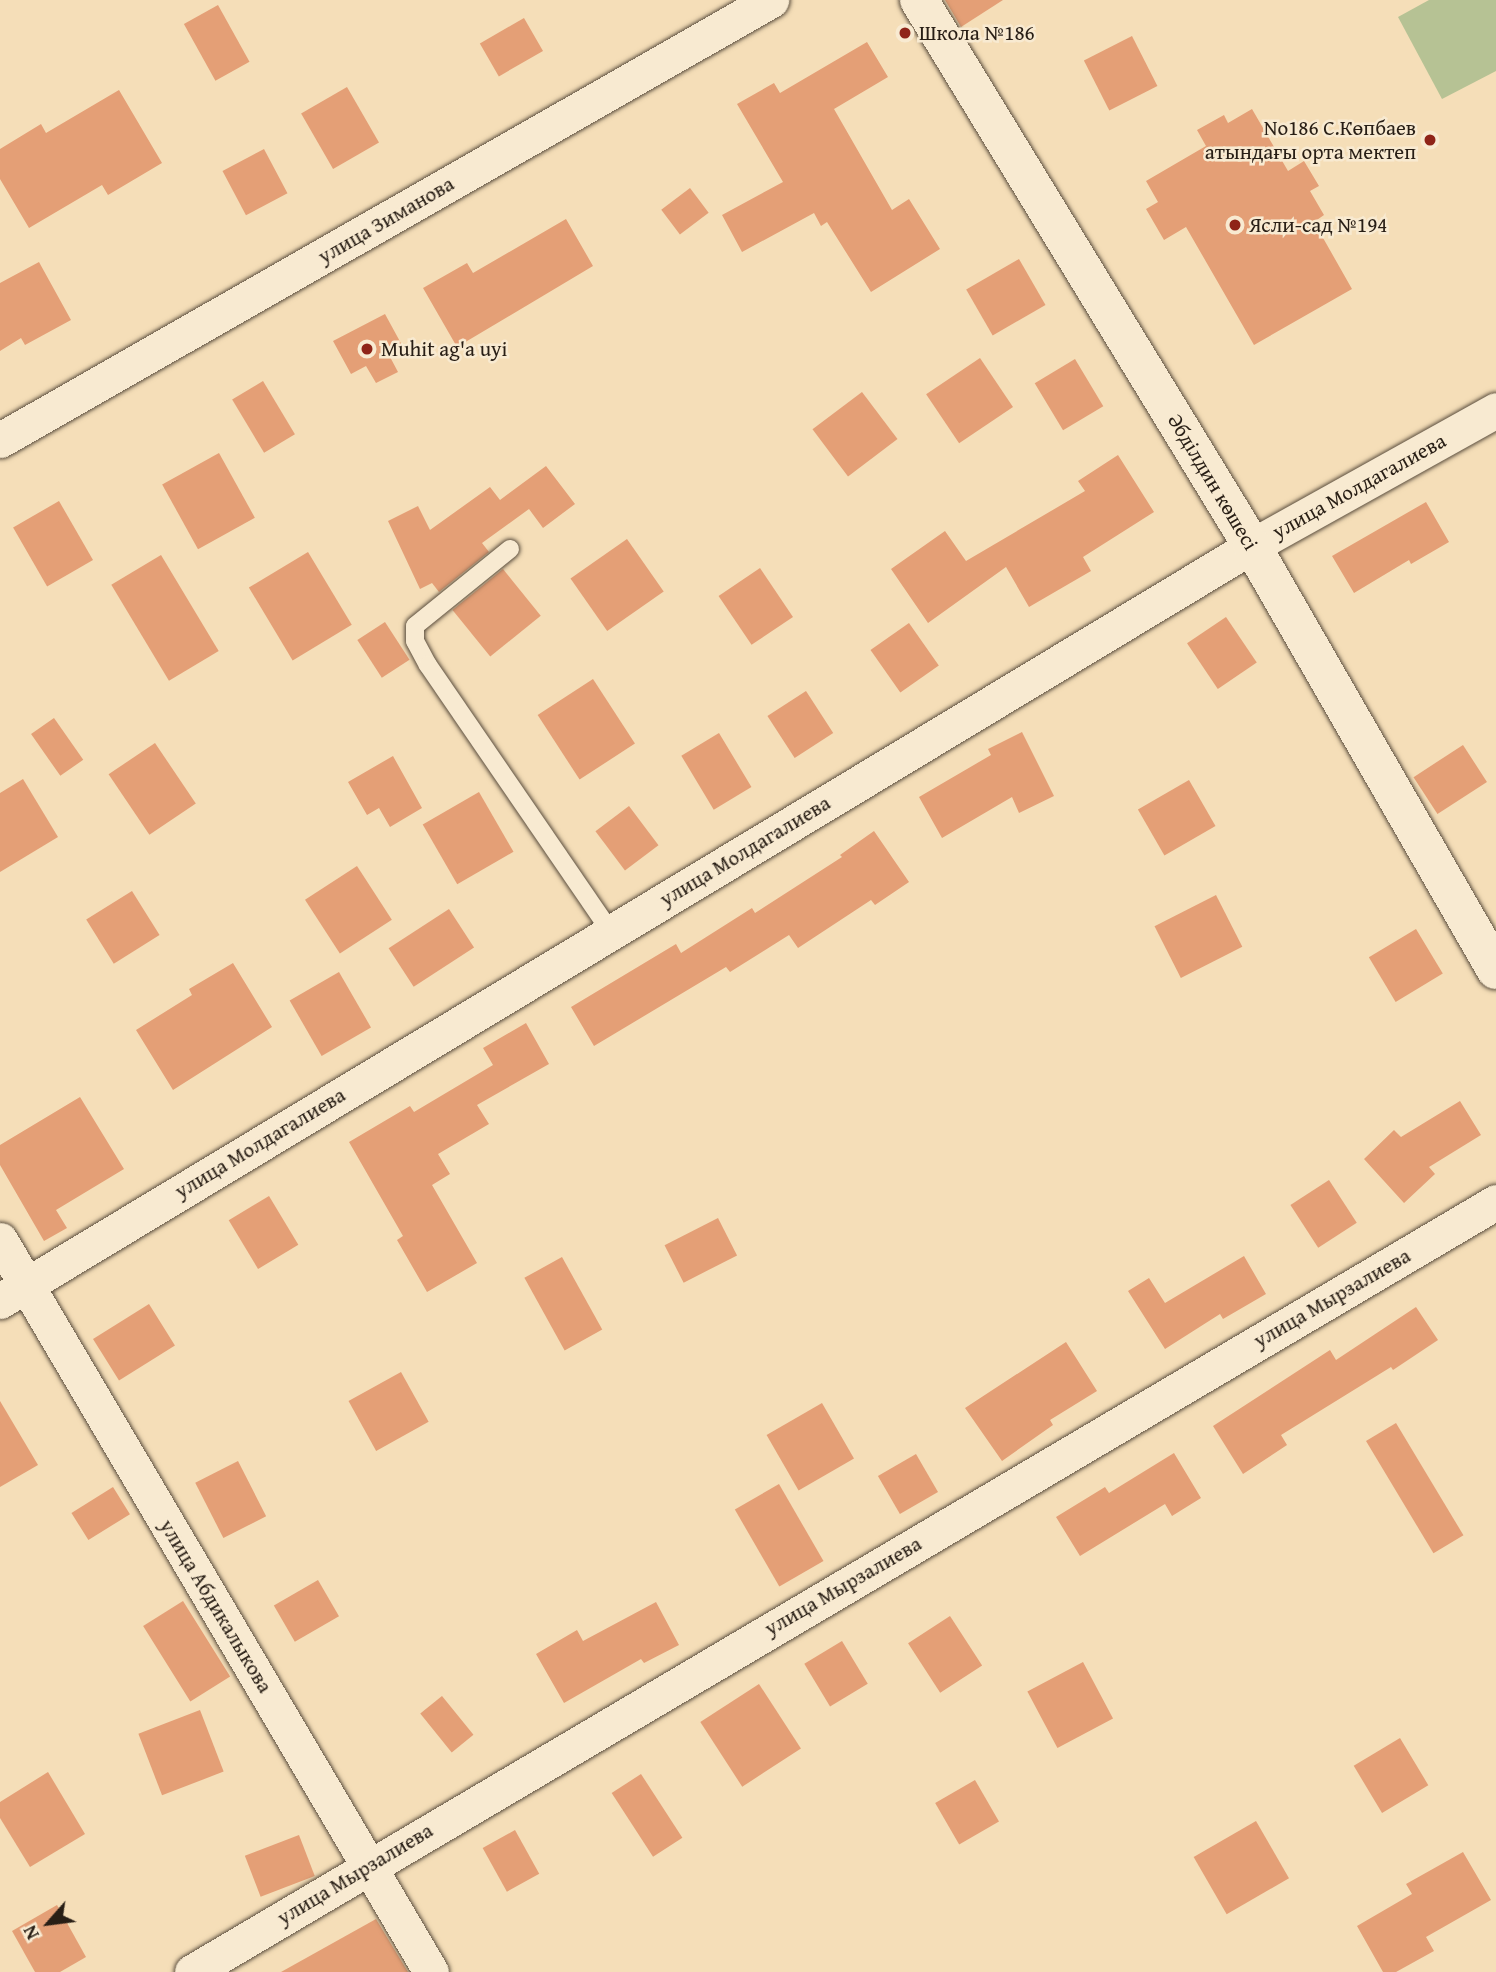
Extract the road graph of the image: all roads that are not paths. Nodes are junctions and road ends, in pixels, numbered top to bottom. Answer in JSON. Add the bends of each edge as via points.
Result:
{"nodes":[{"id":1,"x":771,"y":0,"type":"edge"},
{"id":2,"x":919,"y":0,"type":"edge"},
{"id":3,"x":1496,"y":410,"type":"edge"},
{"id":4,"x":0,"y":440,"type":"edge"},
{"id":5,"x":1252,"y":546,"type":"junction"},
{"id":6,"x":510,"y":549,"type":"dead end"},
{"id":7,"x":611,"y":932,"type":"junction"},
{"id":8,"x":1496,"y":970,"type":"edge"},
{"id":9,"x":1496,"y":1202,"type":"edge"},
{"id":10,"x":0,"y":1240,"type":"edge"},
{"id":11,"x":13,"y":1292,"type":"edge"},
{"id":12,"x":370,"y":1865,"type":"junction"},
{"id":13,"x":192,"y":1972,"type":"edge"},
{"id":14,"x":431,"y":1972,"type":"edge"}],
"edges":[{"from":1,"to":4,"type":"street","name":"улица Зиманова"},
{"from":2,"to":5,"type":"main road","name":"Әбділдин көшесі"},
{"from":3,"to":5,"type":"street","name":"улица Молдагалиева"},
{"from":5,"to":7,"type":"street","name":"улица Молдагалиева"},
{"from":5,"to":8,"type":"main road","name":"Әбділдин көшесі"},
{"from":6,"to":7,"type":"lane","via":[[415,626],[415,641]]},
{"from":7,"to":11,"type":"street","name":"улица Молдагалиева"},
{"from":9,"to":12,"type":"street","name":"улица Мырзалиева"},
{"from":10,"to":11,"type":"street","name":"улица Абдикалыкова"},
{"from":11,"to":12,"type":"street","name":"улица Абдикалыкова"},
{"from":12,"to":13,"type":"street","name":"улица Мырзалиева"},
{"from":12,"to":14,"type":"street","name":"улица Абдикалыкова"}]}
